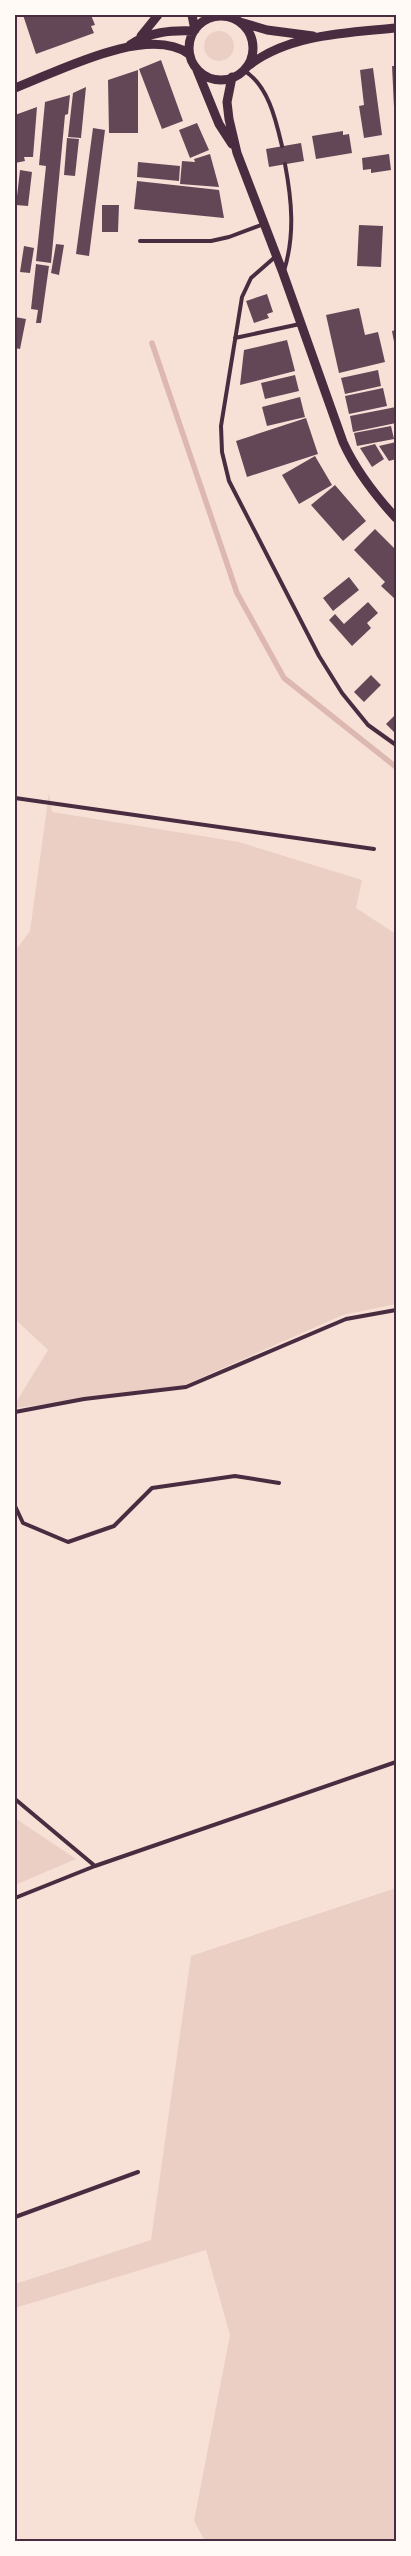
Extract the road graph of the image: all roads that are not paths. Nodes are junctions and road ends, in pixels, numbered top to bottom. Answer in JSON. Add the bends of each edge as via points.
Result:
{"nodes":[{"id":1,"x":158,"y":15,"type":"edge"},
{"id":2,"x":192,"y":15,"type":"edge"},
{"id":3,"x":222,"y":16,"type":"edge"},
{"id":4,"x":238,"y":22,"type":"junction"},
{"id":5,"x":396,"y":28,"type":"edge"},
{"id":6,"x":194,"y":30,"type":"junction"},
{"id":7,"x":318,"y":36,"type":"junction"},
{"id":8,"x":138,"y":39,"type":"junction"},
{"id":9,"x":129,"y":45,"type":"junction"},
{"id":10,"x":189,"y":54,"type":"junction"},
{"id":11,"x":245,"y":68,"type":"junction"},
{"id":12,"x":197,"y":70,"type":"junction"},
{"id":13,"x":232,"y":78,"type":"junction"},
{"id":14,"x":15,"y":88,"type":"edge"},
{"id":15,"x":282,"y":146,"type":"dead end"},
{"id":16,"x":237,"y":153,"type":"junction"},
{"id":17,"x":285,"y":164,"type":"dead end"},
{"id":18,"x":264,"y":224,"type":"junction"},
{"id":19,"x":140,"y":241,"type":"dead end"},
{"id":20,"x":277,"y":256,"type":"junction"},
{"id":21,"x":283,"y":273,"type":"junction"},
{"id":22,"x":300,"y":324,"type":"junction"},
{"id":23,"x":235,"y":338,"type":"junction"},
{"id":24,"x":396,"y":518,"type":"edge"},
{"id":25,"x":396,"y":746,"type":"edge"},
{"id":26,"x":15,"y":798,"type":"edge"},
{"id":27,"x":374,"y":849,"type":"dead end"},
{"id":28,"x":396,"y":1310,"type":"edge"},
{"id":29,"x":15,"y":1412,"type":"edge"},
{"id":30,"x":280,"y":1483,"type":"dead end"},
{"id":31,"x":15,"y":1506,"type":"edge"},
{"id":32,"x":396,"y":1762,"type":"edge"},
{"id":33,"x":15,"y":1799,"type":"edge"},
{"id":34,"x":95,"y":1866,"type":"junction"},
{"id":35,"x":15,"y":1898,"type":"edge"},
{"id":36,"x":138,"y":2172,"type":"dead end"},
{"id":37,"x":15,"y":2217,"type":"edge"}],
"edges":[{"from":1,"to":8,"type":"street"},
{"from":2,"to":6,"type":"street"},
{"from":3,"to":4,"type":"street"},
{"from":3,"to":6,"type":"street","via":[[207,20]]},
{"from":4,"to":7,"type":"street","via":[[267,30]]},
{"from":4,"to":11,"type":"street","via":[[248,33],[252,48]]},
{"from":5,"to":7,"type":"street"},
{"from":6,"to":8,"type":"street","via":[[162,32]]},
{"from":6,"to":10,"type":"street"},
{"from":7,"to":11,"type":"street","via":[[267,54]]},
{"from":8,"to":9,"type":"street"},
{"from":9,"to":10,"type":"street","via":[[170,44]]},
{"from":9,"to":14,"type":"street"},
{"from":10,"to":12,"type":"street"},
{"from":11,"to":13,"type":"street"},
{"from":11,"to":15,"type":"lane","via":[[266,94]]},
{"from":12,"to":13,"type":"street","via":[[214,79]]},
{"from":12,"to":16,"type":"street","via":[[219,124]]},
{"from":13,"to":16,"type":"street","via":[[227,102]]},
{"from":16,"to":18,"type":"street"},
{"from":17,"to":21,"type":"lane","via":[[292,238]]},
{"from":18,"to":19,"type":"lane","via":[[211,241]]},
{"from":18,"to":20,"type":"street"},
{"from":20,"to":21,"type":"street"},
{"from":20,"to":23,"type":"lane","via":[[251,278],[246,287]]},
{"from":21,"to":22,"type":"street"},
{"from":22,"to":23,"type":"lane"},
{"from":22,"to":24,"type":"street","via":[[353,465]]},
{"from":23,"to":25,"type":"lane","via":[[222,426],[222,452],[229,481],[319,656],[342,693],[368,725]]},
{"from":26,"to":27,"type":"lane"},
{"from":28,"to":29,"type":"lane","via":[[346,1319],[186,1387]]},
{"from":30,"to":31,"type":"lane","via":[[235,1476],[152,1488],[114,1526],[68,1542],[23,1523]]},
{"from":32,"to":34,"type":"lane"},
{"from":33,"to":34,"type":"lane"},
{"from":34,"to":35,"type":"lane"},
{"from":36,"to":37,"type":"lane"}]}
